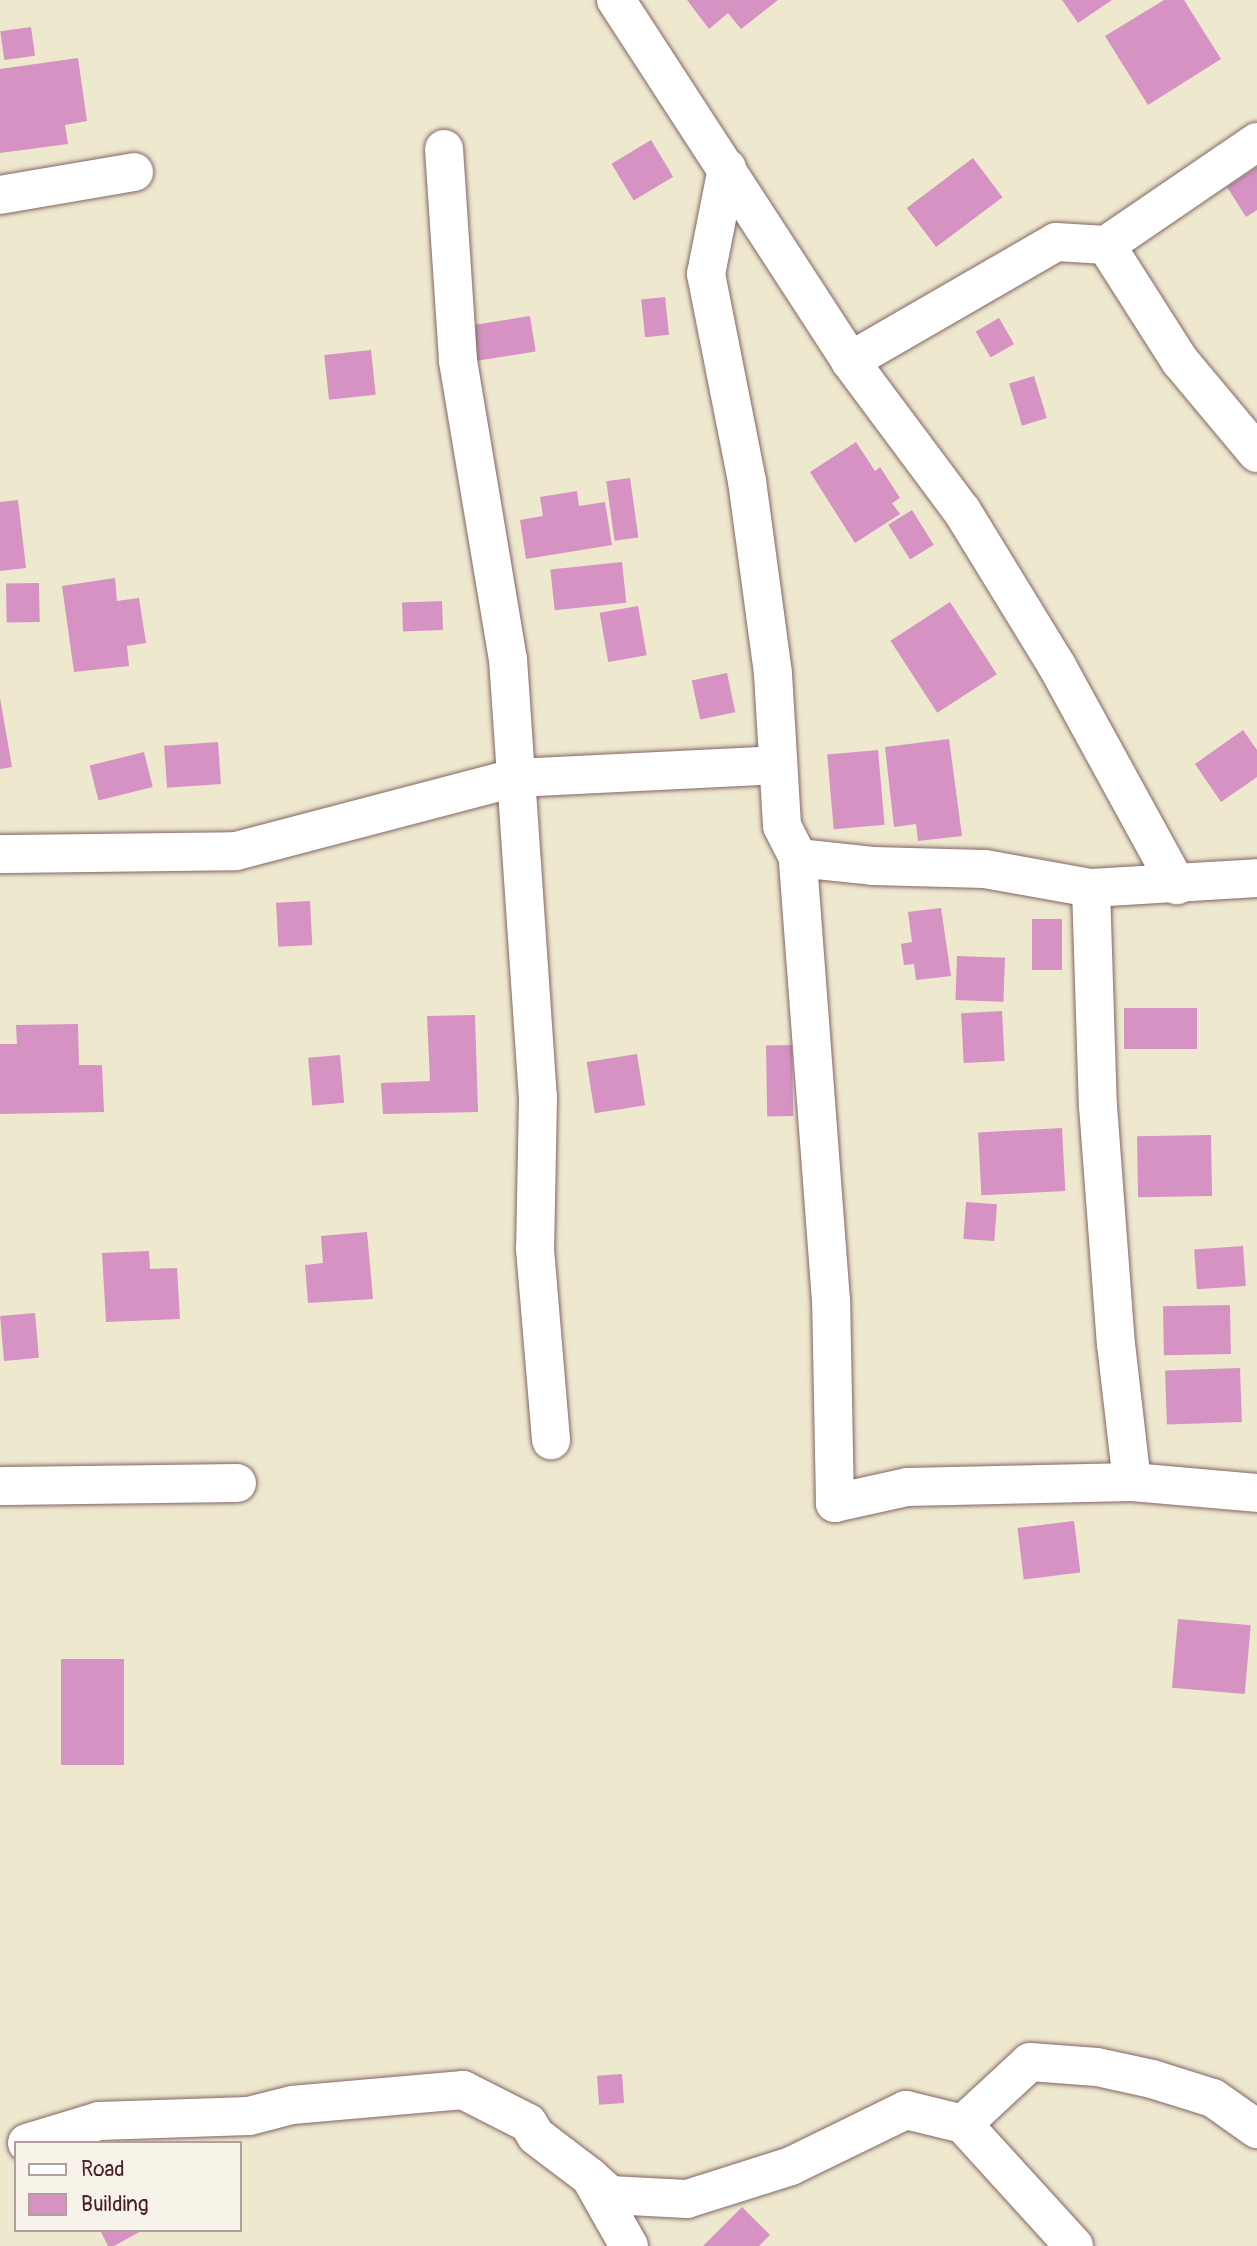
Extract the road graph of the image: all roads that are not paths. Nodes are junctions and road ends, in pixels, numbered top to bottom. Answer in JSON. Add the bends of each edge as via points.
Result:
{"nodes":[{"id":1,"x":616,"y":0,"type":"edge"},
{"id":2,"x":1257,"y":142,"type":"edge"},
{"id":3,"x":444,"y":149,"type":"dead end"},
{"id":4,"x":727,"y":168,"type":"junction"},
{"id":5,"x":134,"y":172,"type":"dead end"},
{"id":6,"x":0,"y":195,"type":"edge"},
{"id":7,"x":1106,"y":245,"type":"junction"},
{"id":8,"x":850,"y":361,"type":"junction"},
{"id":9,"x":1257,"y":453,"type":"edge"},
{"id":10,"x":777,"y":765,"type":"junction"},
{"id":11,"x":514,"y":778,"type":"junction"},
{"id":12,"x":0,"y":854,"type":"edge"},
{"id":13,"x":798,"y":858,"type":"junction"},
{"id":14,"x":1257,"y":878,"type":"edge"},
{"id":15,"x":1177,"y":885,"type":"junction"},
{"id":16,"x":1091,"y":888,"type":"junction"},
{"id":17,"x":551,"y":1440,"type":"dead end"},
{"id":18,"x":1132,"y":1482,"type":"junction"},
{"id":19,"x":237,"y":1483,"type":"dead end"},
{"id":20,"x":0,"y":1486,"type":"edge"},
{"id":21,"x":1257,"y":1493,"type":"edge"},
{"id":22,"x":963,"y":2123,"type":"junction"},
{"id":23,"x":1257,"y":2129,"type":"edge"},
{"id":24,"x":34,"y":2141,"type":"edge"},
{"id":25,"x":590,"y":2177,"type":"junction"},
{"id":26,"x":629,"y":2246,"type":"edge"},
{"id":27,"x":1074,"y":2246,"type":"edge"}],
"edges":[{"from":1,"to":4,"type":"street"},
{"from":2,"to":7,"type":"street"},
{"from":3,"to":11,"type":"street","via":[[458,361],[508,659]]},
{"from":4,"to":8,"type":"street"},
{"from":4,"to":10,"type":"street","via":[[706,274],[747,481],[774,674]]},
{"from":5,"to":6,"type":"street"},
{"from":7,"to":8,"type":"street","via":[[1056,242]]},
{"from":7,"to":9,"type":"street","via":[[1180,361]]},
{"from":8,"to":15,"type":"street","via":[[962,511],[1057,666]]},
{"from":10,"to":11,"type":"street"},
{"from":10,"to":13,"type":"street","via":[[782,826]]},
{"from":11,"to":12,"type":"street","via":[[236,851]]},
{"from":11,"to":17,"type":"street","via":[[538,1097],[535,1249]]},
{"from":13,"to":16,"type":"street","via":[[873,866],[985,869]]},
{"from":13,"to":18,"type":"street","via":[[831,1301],[835,1503],[907,1487]]},
{"from":14,"to":15,"type":"street"},
{"from":15,"to":16,"type":"street"},
{"from":16,"to":18,"type":"street","via":[[1098,1106]]},
{"from":18,"to":21,"type":"street"},
{"from":19,"to":20,"type":"street"},
{"from":22,"to":23,"type":"street","via":[[1030,2062],[1097,2067],[1152,2079],[1213,2098]]},
{"from":22,"to":25,"type":"street","via":[[906,2110],[791,2166],[687,2199],[610,2195]]},
{"from":22,"to":27,"type":"street"},
{"from":24,"to":25,"type":"street","via":[[99,2121],[249,2116],[292,2105],[463,2090],[528,2123],[536,2136]]},
{"from":25,"to":26,"type":"street"}]}
